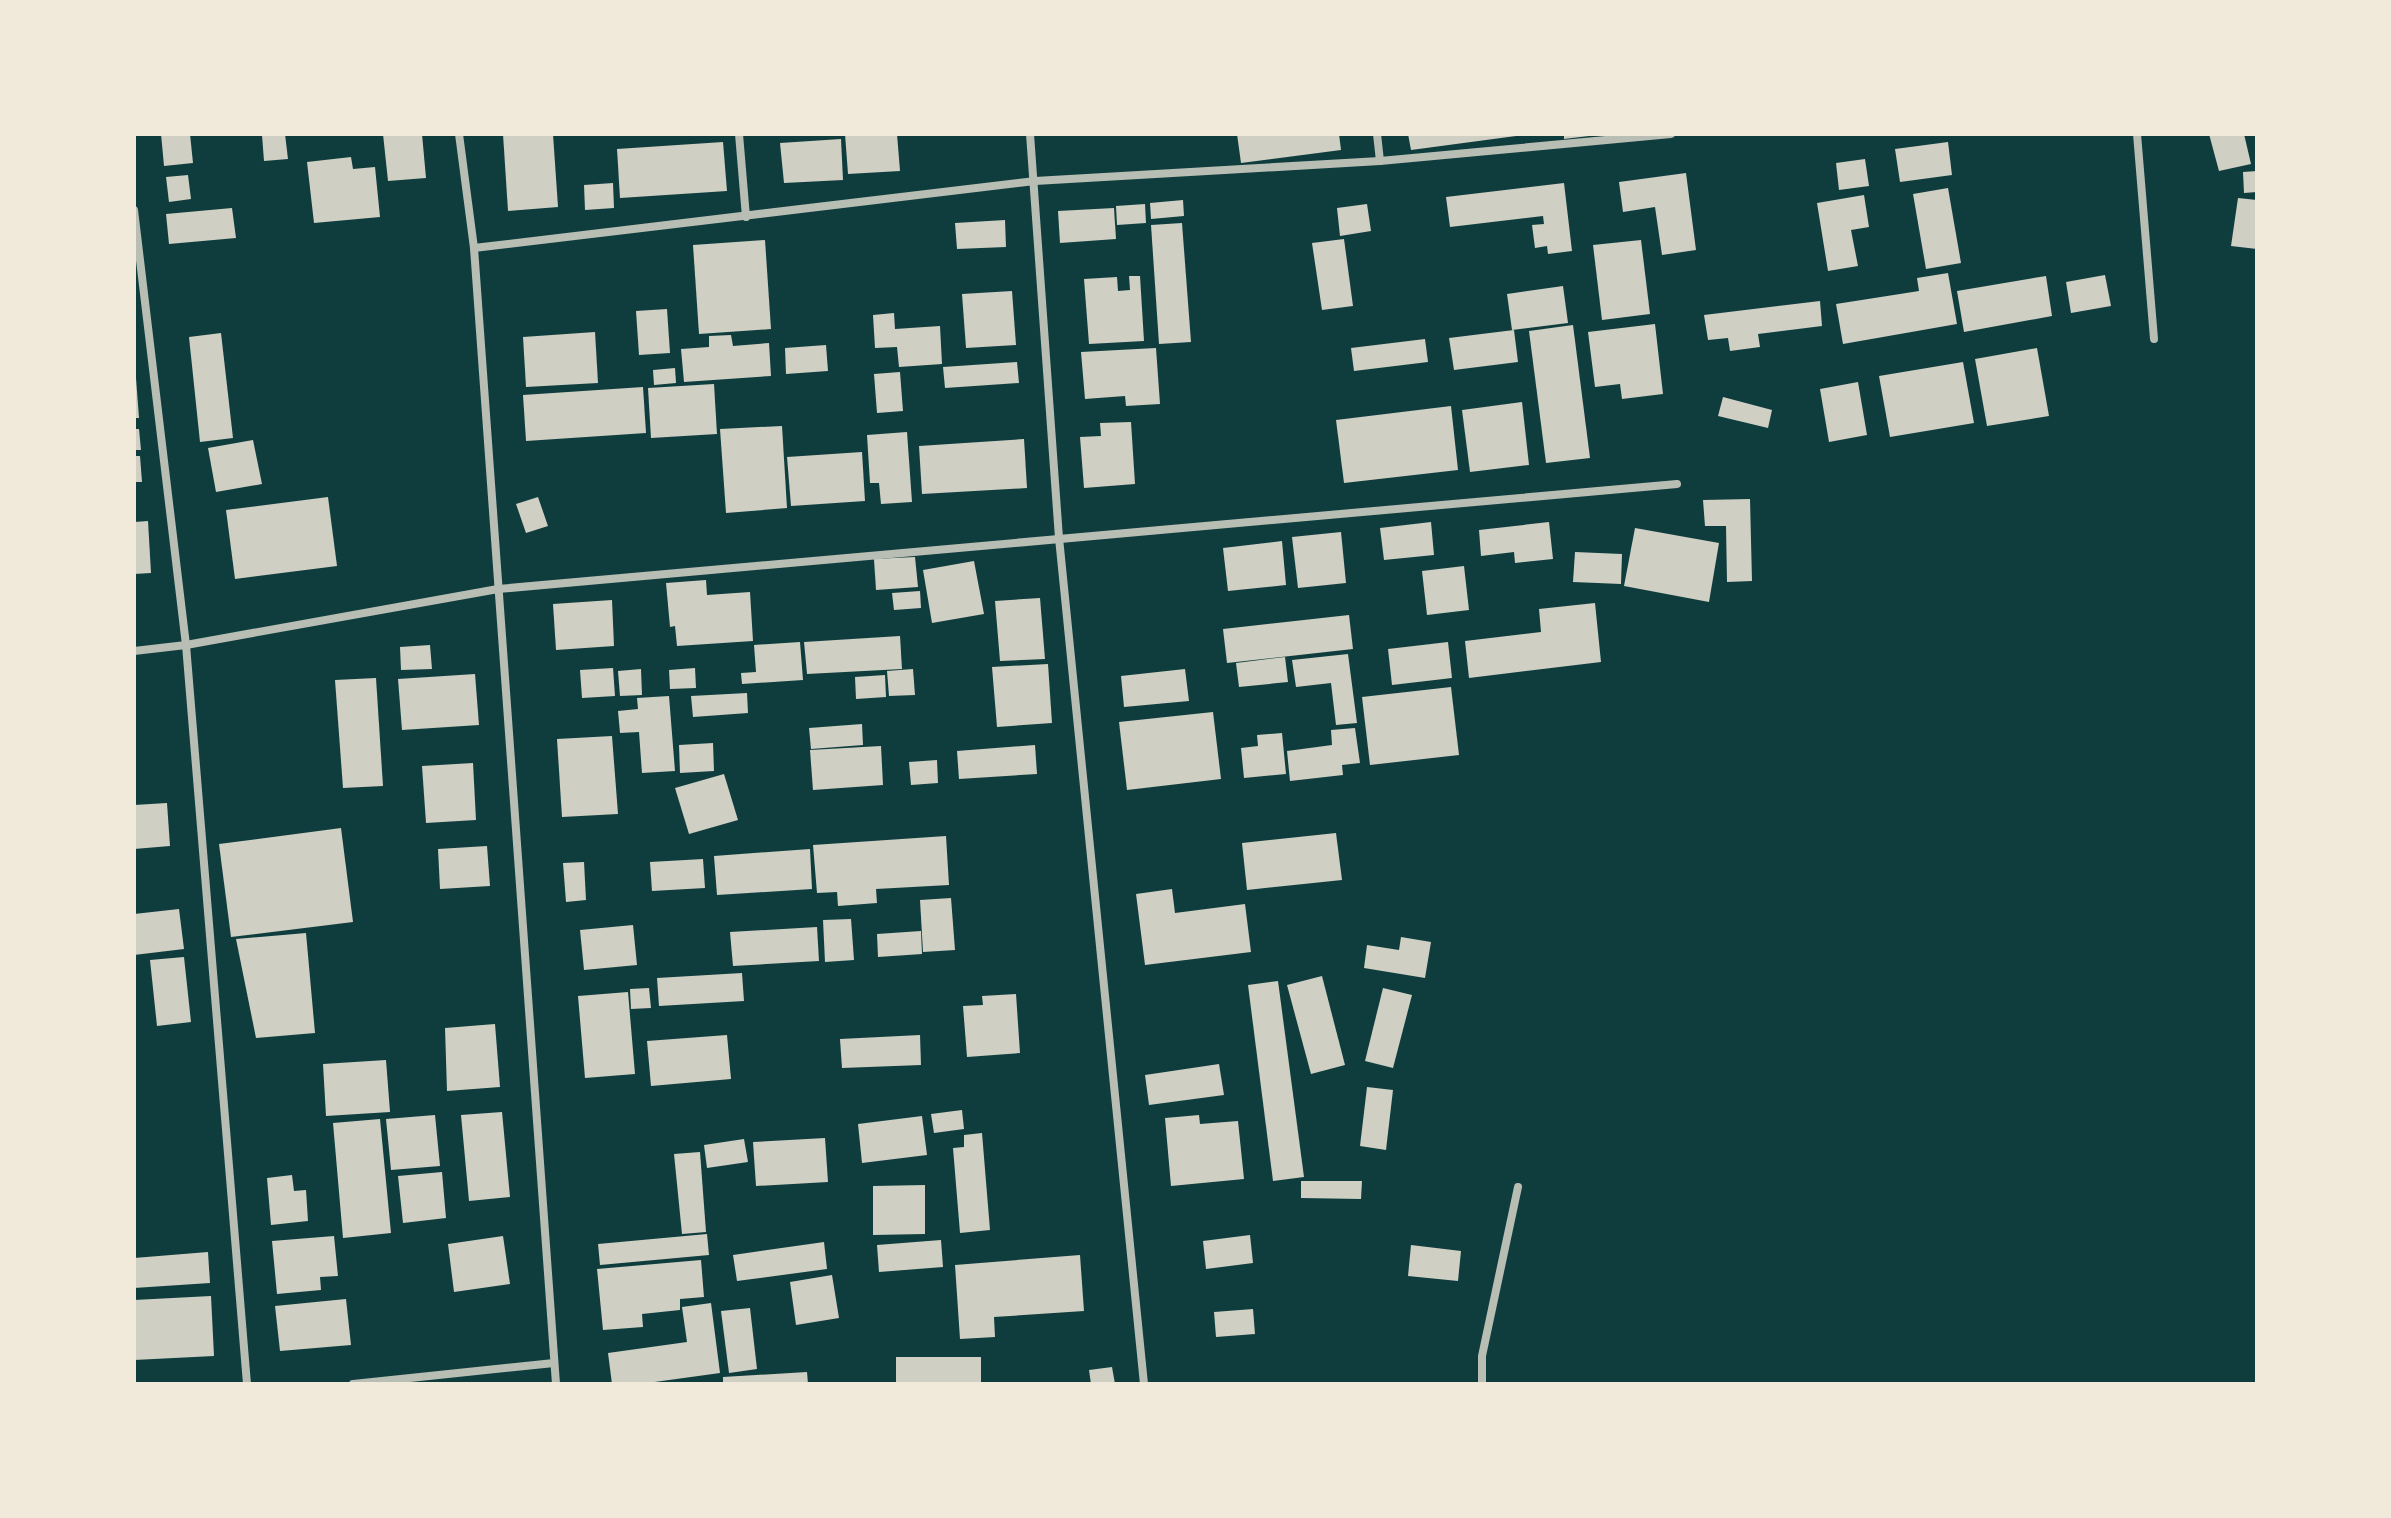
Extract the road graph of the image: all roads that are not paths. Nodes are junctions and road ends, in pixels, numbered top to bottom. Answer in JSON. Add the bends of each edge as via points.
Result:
{"nodes":[{"id":1,"x":459,"y":134,"type":"edge"},
{"id":2,"x":739,"y":134,"type":"edge"},
{"id":3,"x":1030,"y":134,"type":"edge"},
{"id":4,"x":1377,"y":134,"type":"edge"},
{"id":5,"x":1671,"y":134,"type":"edge"},
{"id":6,"x":2137,"y":134,"type":"edge"},
{"id":7,"x":1380,"y":161,"type":"junction"},
{"id":8,"x":1035,"y":181,"type":"junction"},
{"id":9,"x":134,"y":210,"type":"edge"},
{"id":10,"x":746,"y":217,"type":"junction"},
{"id":11,"x":474,"y":248,"type":"junction"},
{"id":12,"x":2154,"y":339,"type":"dead end"},
{"id":13,"x":1677,"y":484,"type":"dead end"},
{"id":14,"x":1059,"y":538,"type":"junction"},
{"id":15,"x":498,"y":589,"type":"junction"},
{"id":16,"x":186,"y":645,"type":"junction"},
{"id":17,"x":134,"y":651,"type":"edge"},
{"id":18,"x":1518,"y":1187,"type":"dead end"},
{"id":19,"x":554,"y":1363,"type":"junction"},
{"id":20,"x":247,"y":1384,"type":"edge"},
{"id":21,"x":353,"y":1384,"type":"edge"},
{"id":22,"x":556,"y":1384,"type":"edge"},
{"id":23,"x":1144,"y":1384,"type":"edge"},
{"id":24,"x":1482,"y":1384,"type":"edge"}],
"edges":[{"from":1,"to":11,"type":"street"},
{"from":2,"to":10,"type":"street"},
{"from":3,"to":8,"type":"street"},
{"from":4,"to":7,"type":"street"},
{"from":5,"to":7,"type":"street"},
{"from":6,"to":12,"type":"street"},
{"from":7,"to":8,"type":"street"},
{"from":8,"to":10,"type":"street"},
{"from":8,"to":14,"type":"street"},
{"from":9,"to":16,"type":"street"},
{"from":10,"to":11,"type":"street"},
{"from":11,"to":15,"type":"street"},
{"from":13,"to":14,"type":"street"},
{"from":14,"to":15,"type":"street"},
{"from":14,"to":23,"type":"street"},
{"from":15,"to":16,"type":"street"},
{"from":15,"to":19,"type":"street"},
{"from":16,"to":17,"type":"street"},
{"from":16,"to":20,"type":"street"},
{"from":18,"to":24,"type":"street","via":[[1482,1356]]},
{"from":19,"to":21,"type":"street"},
{"from":19,"to":22,"type":"street"}]}
